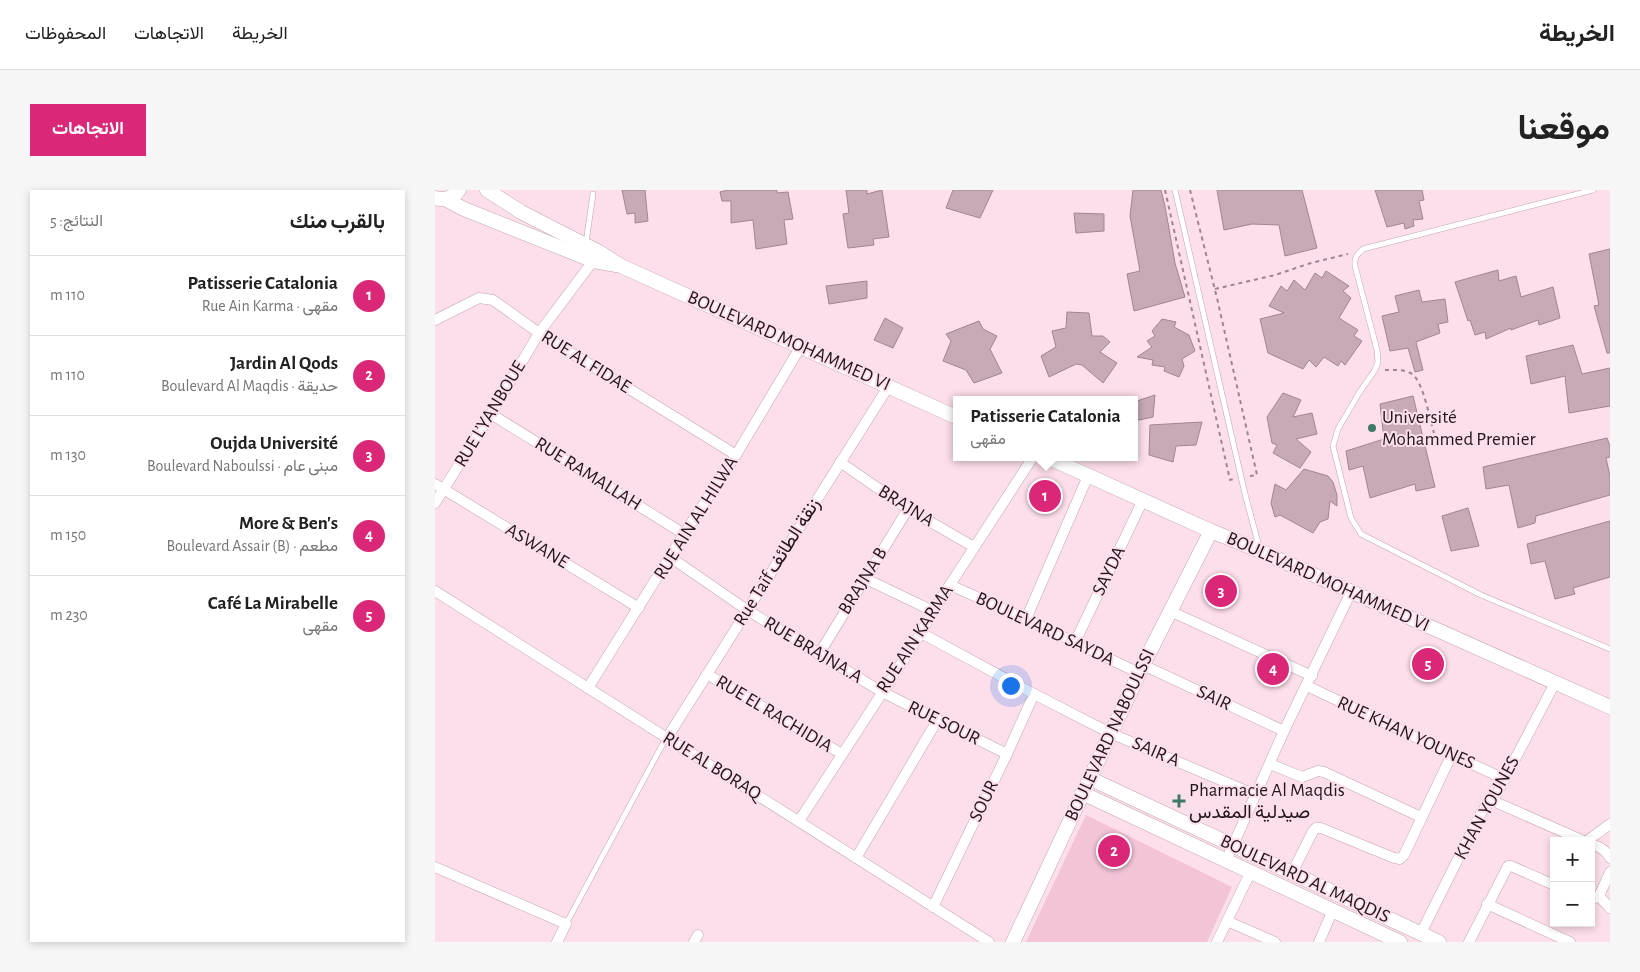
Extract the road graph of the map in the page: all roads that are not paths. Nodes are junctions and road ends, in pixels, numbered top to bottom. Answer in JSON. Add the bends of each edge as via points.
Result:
{"nodes":[{"id":1,"x":459,"y":190,"type":"edge"},
{"id":2,"x":487,"y":190,"type":"edge"},
{"id":3,"x":1175,"y":190,"type":"edge"},
{"id":4,"x":1593,"y":190,"type":"edge"},
{"id":5,"x":593,"y":194,"type":"dead end"},
{"id":6,"x":440,"y":199,"type":"edge"},
{"id":7,"x":585,"y":245,"type":"junction"},
{"id":8,"x":596,"y":256,"type":"junction"},
{"id":9,"x":435,"y":320,"type":"edge"},
{"id":10,"x":539,"y":333,"type":"junction"},
{"id":11,"x":801,"y":346,"type":"junction"},
{"id":12,"x":889,"y":387,"type":"junction"},
{"id":13,"x":491,"y":414,"type":"junction"},
{"id":14,"x":953,"y":416,"type":"edge"},
{"id":15,"x":736,"y":455,"type":"junction"},
{"id":16,"x":1030,"y":461,"type":"edge"},
{"id":17,"x":1056,"y":461,"type":"edge"},
{"id":18,"x":840,"y":462,"type":"junction"},
{"id":19,"x":1088,"y":476,"type":"junction"},
{"id":20,"x":439,"y":486,"type":"edge"},
{"id":21,"x":1143,"y":500,"type":"junction"},
{"id":22,"x":435,"y":503,"type":"edge"},
{"id":23,"x":908,"y":509,"type":"junction"},
{"id":24,"x":1211,"y":530,"type":"junction"},
{"id":25,"x":684,"y":534,"type":"junction"},
{"id":26,"x":974,"y":547,"type":"junction"},
{"id":27,"x":1261,"y":551,"type":"junction"},
{"id":28,"x":670,"y":557,"type":"junction"},
{"id":29,"x":864,"y":578,"type":"junction"},
{"id":30,"x":950,"y":585,"type":"junction"},
{"id":31,"x":435,"y":591,"type":"edge"},
{"id":32,"x":1351,"y":592,"type":"junction"},
{"id":33,"x":639,"y":608,"type":"junction"},
{"id":34,"x":747,"y":610,"type":"junction"},
{"id":35,"x":933,"y":611,"type":"junction"},
{"id":36,"x":1170,"y":611,"type":"junction"},
{"id":37,"x":1026,"y":619,"type":"junction"},
{"id":38,"x":921,"y":633,"type":"junction"},
{"id":39,"x":1075,"y":642,"type":"junction"},
{"id":40,"x":1610,"y":650,"type":"edge"},
{"id":41,"x":819,"y":654,"type":"junction"},
{"id":42,"x":1141,"y":669,"type":"junction"},
{"id":43,"x":707,"y":674,"type":"junction"},
{"id":44,"x":1312,"y":676,"type":"junction"},
{"id":45,"x":1555,"y":683,"type":"junction"},
{"id":46,"x":1307,"y":686,"type":"junction"},
{"id":47,"x":588,"y":688,"type":"junction"},
{"id":48,"x":882,"y":692,"type":"junction"},
{"id":49,"x":1033,"y":694,"type":"junction"},
{"id":50,"x":1610,"y":707,"type":"edge"},
{"id":51,"x":938,"y":719,"type":"junction"},
{"id":52,"x":1284,"y":731,"type":"junction"},
{"id":53,"x":1110,"y":733,"type":"junction"},
{"id":54,"x":667,"y":738,"type":"junction"},
{"id":55,"x":842,"y":754,"type":"junction"},
{"id":56,"x":1007,"y":754,"type":"junction"},
{"id":57,"x":1452,"y":754,"type":"junction"},
{"id":58,"x":1270,"y":764,"type":"junction"},
{"id":59,"x":1089,"y":778,"type":"junction"},
{"id":60,"x":1504,"y":780,"type":"junction"},
{"id":61,"x":1082,"y":793,"type":"junction"},
{"id":62,"x":1256,"y":795,"type":"junction"},
{"id":63,"x":1493,"y":801,"type":"junction"},
{"id":64,"x":1421,"y":817,"type":"junction"},
{"id":65,"x":799,"y":822,"type":"junction"},
{"id":66,"x":1610,"y":824,"type":"edge"},
{"id":67,"x":1577,"y":837,"type":"edge"},
{"id":68,"x":1592,"y":837,"type":"edge"},
{"id":69,"x":1233,"y":845,"type":"junction"},
{"id":70,"x":1595,"y":845,"type":"edge"},
{"id":71,"x":856,"y":858,"type":"junction"},
{"id":72,"x":1610,"y":858,"type":"edge"},
{"id":73,"x":1225,"y":862,"type":"junction"},
{"id":74,"x":435,"y":867,"type":"edge"},
{"id":75,"x":1610,"y":872,"type":"edge"},
{"id":76,"x":1250,"y":873,"type":"junction"},
{"id":77,"x":1292,"y":873,"type":"junction"},
{"id":78,"x":1550,"y":883,"type":"edge"},
{"id":79,"x":1595,"y":898,"type":"edge"},
{"id":80,"x":1487,"y":904,"type":"junction"},
{"id":81,"x":933,"y":907,"type":"junction"},
{"id":82,"x":1610,"y":908,"type":"edge"},
{"id":83,"x":1333,"y":910,"type":"junction"},
{"id":84,"x":1227,"y":921,"type":"junction"},
{"id":85,"x":566,"y":924,"type":"junction"},
{"id":86,"x":1421,"y":933,"type":"junction"},
{"id":87,"x":557,"y":942,"type":"edge"},
{"id":88,"x":989,"y":942,"type":"edge"},
{"id":89,"x":1013,"y":942,"type":"edge"},
{"id":90,"x":1217,"y":942,"type":"edge"},
{"id":91,"x":1275,"y":942,"type":"edge"},
{"id":92,"x":1319,"y":942,"type":"edge"},
{"id":93,"x":1400,"y":942,"type":"edge"},
{"id":94,"x":1439,"y":942,"type":"edge"},
{"id":95,"x":1469,"y":942,"type":"edge"},
{"id":96,"x":1570,"y":942,"type":"edge"}],
"edges":[{"from":1,"to":6,"type":"street","via":[[451,198]]},
{"from":2,"to":7,"type":"street","name":"BOULEVARD MOHAMMED VI","via":[[521,212]]},
{"from":3,"to":27,"type":"lane"},
{"from":4,"to":40,"type":"lane","via":[[1363,249],[1356,256],[1355,266],[1378,362],[1343,422],[1333,446],[1351,518],[1361,534],[1481,595]]},
{"from":5,"to":7,"type":"lane"},
{"from":6,"to":8,"type":"street","name":"BOULEVARD MOHAMMED VI"},
{"from":7,"to":8,"type":"street","name":"BOULEVARD MOHAMMED VI"},
{"from":8,"to":10,"type":"street","name":"RUE L’YANBOUE"},
{"from":8,"to":11,"type":"street","name":"BOULEVARD MOHAMMED VI"},
{"from":9,"to":10,"type":"street","name":"RUE AL FIDAE","via":[[472,301],[486,298]]},
{"from":10,"to":13,"type":"street","name":"RUE L’YANBOUE"},
{"from":10,"to":15,"type":"street","name":"RUE AL FIDAE"},
{"from":11,"to":12,"type":"street","name":"BOULEVARD MOHAMMED VI"},
{"from":11,"to":15,"type":"street","name":"RUE AIN AL HILWA"},
{"from":12,"to":14,"type":"street","name":"BOULEVARD MOHAMMED VI"},
{"from":12,"to":18,"type":"street","name":"Rue Taïf زنقة الطائف"},
{"from":13,"to":20,"type":"street","name":"RUE L’YANBOUE"},
{"from":13,"to":25,"type":"street","name":"RUE RAMALLAH"},
{"from":15,"to":25,"type":"street","name":"RUE AIN AL HILWA"},
{"from":16,"to":26,"type":"street","name":"RUE AIN KARMA"},
{"from":17,"to":19,"type":"street","name":"BOULEVARD MOHAMMED VI"},
{"from":18,"to":23,"type":"street","name":"BRAJNA"},
{"from":18,"to":34,"type":"street","name":"Rue Taïf زنقة الطائف"},
{"from":19,"to":21,"type":"street","name":"BOULEVARD MOHAMMED VI"},
{"from":19,"to":37,"type":"street"},
{"from":20,"to":22,"type":"street","name":"RUE L’YANBOUE"},
{"from":20,"to":33,"type":"street","name":"ASWANE"},
{"from":21,"to":24,"type":"street","name":"BOULEVARD MOHAMMED VI"},
{"from":21,"to":39,"type":"street","name":"SAYDA"},
{"from":23,"to":26,"type":"street","name":"BRAJNA"},
{"from":23,"to":29,"type":"street","name":"BRAJNA B"},
{"from":24,"to":27,"type":"street","name":"BOULEVARD MOHAMMED VI"},
{"from":24,"to":36,"type":"street","name":"BOULEVARD NABOULSSI"},
{"from":25,"to":28,"type":"street","name":"RUE AIN AL HILWA"},
{"from":26,"to":30,"type":"street","name":"RUE AIN KARMA"},
{"from":27,"to":32,"type":"street","name":"BOULEVARD MOHAMMED VI"},
{"from":28,"to":33,"type":"street","name":"RUE AIN AL HILWA"},
{"from":28,"to":34,"type":"street","name":"RUE BRAJNA.A"},
{"from":29,"to":35,"type":"street"},
{"from":29,"to":41,"type":"street","name":"BRAJNA B"},
{"from":30,"to":35,"type":"street","name":"RUE AIN KARMA"},
{"from":30,"to":37,"type":"street","name":"BOULEVARD SAYDA"},
{"from":31,"to":47,"type":"street","name":"RUE AL BORAQ"},
{"from":32,"to":44,"type":"street"},
{"from":32,"to":45,"type":"street","name":"BOULEVARD MOHAMMED VI"},
{"from":33,"to":47,"type":"street","name":"RUE AIN AL HILWA"},
{"from":34,"to":41,"type":"street","name":"RUE BRAJNA.A"},
{"from":34,"to":43,"type":"street","name":"Rue Taïf زنقة الطائف"},
{"from":35,"to":38,"type":"street","name":"RUE AIN KARMA"},
{"from":36,"to":42,"type":"street","name":"BOULEVARD NABOULSSI"},
{"from":36,"to":44,"type":"street"},
{"from":37,"to":39,"type":"street","name":"BOULEVARD SAYDA"},
{"from":38,"to":48,"type":"street","name":"RUE AIN KARMA"},
{"from":38,"to":49,"type":"street","name":"SAIR A"},
{"from":39,"to":42,"type":"street","name":"BOULEVARD SAYDA"},
{"from":41,"to":48,"type":"street","name":"RUE BRAJNA.A"},
{"from":42,"to":52,"type":"street","name":"SAIR"},
{"from":42,"to":53,"type":"street","name":"BOULEVARD NABOULSSI"},
{"from":43,"to":54,"type":"street","name":"Rue Taïf زنقة الطائف"},
{"from":43,"to":55,"type":"street","name":"RUE EL RACHIDIA"},
{"from":44,"to":46,"type":"street"},
{"from":45,"to":50,"type":"street","name":"BOULEVARD MOHAMMED VI"},
{"from":45,"to":60,"type":"street","name":"KHAN YOUNES"},
{"from":46,"to":52,"type":"street"},
{"from":46,"to":57,"type":"street","name":"RUE KHAN YOUNES"},
{"from":47,"to":54,"type":"street","name":"RUE AL BORAQ"},
{"from":48,"to":51,"type":"street","name":"RUE SOUR"},
{"from":48,"to":55,"type":"street","name":"RUE AIN KARMA"},
{"from":49,"to":53,"type":"street","name":"SAIR A"},
{"from":49,"to":56,"type":"street","name":"SOUR"},
{"from":51,"to":56,"type":"street","name":"RUE SOUR"},
{"from":51,"to":71,"type":"street"},
{"from":52,"to":58,"type":"street"},
{"from":53,"to":59,"type":"street","name":"BOULEVARD NABOULSSI"},
{"from":53,"to":62,"type":"street","name":"SAIR A"},
{"from":54,"to":65,"type":"street","name":"RUE AL BORAQ"},
{"from":54,"to":85,"type":"lane"},
{"from":55,"to":65,"type":"street","name":"RUE AIN KARMA"},
{"from":56,"to":81,"type":"street","name":"SOUR"},
{"from":57,"to":60,"type":"street","name":"RUE KHAN YOUNES"},
{"from":57,"to":64,"type":"street"},
{"from":58,"to":62,"type":"street"},
{"from":58,"to":64,"type":"street","via":[[1302,777],[1318,770],[1324,772]]},
{"from":59,"to":61,"type":"street","name":"BOULEVARD NABOULSSI"},
{"from":59,"to":69,"type":"street","name":"BOULEVARD AL MAQDIS"},
{"from":60,"to":63,"type":"street","name":"KHAN YOUNES"},
{"from":61,"to":73,"type":"street","name":"BOULEVARD AL MAQDIS"},
{"from":61,"to":89,"type":"street","name":"BOULEVARD NABOULSSI"},
{"from":62,"to":69,"type":"street"},
{"from":63,"to":67,"type":"street"},
{"from":63,"to":86,"type":"street","name":"KHAN YOUNES","via":[[1481,813]]},
{"from":64,"to":77,"type":"street","via":[[1400,859],[1316,828]]},
{"from":65,"to":71,"type":"street","name":"RUE AL BORAQ"},
{"from":66,"to":68,"type":"street"},
{"from":69,"to":73,"type":"street"},
{"from":69,"to":77,"type":"street","name":"BOULEVARD AL MAQDIS"},
{"from":70,"to":72,"type":"street"},
{"from":71,"to":81,"type":"street","name":"RUE AL BORAQ"},
{"from":73,"to":76,"type":"street","name":"BOULEVARD AL MAQDIS"},
{"from":74,"to":85,"type":"street"},
{"from":75,"to":79,"type":"street"},
{"from":76,"to":83,"type":"street","name":"BOULEVARD AL MAQDIS"},
{"from":76,"to":84,"type":"street"},
{"from":77,"to":86,"type":"street","name":"BOULEVARD AL MAQDIS"},
{"from":78,"to":80,"type":"street","via":[[1507,866]]},
{"from":79,"to":82,"type":"street"},
{"from":80,"to":95,"type":"street"},
{"from":80,"to":96,"type":"street"},
{"from":81,"to":88,"type":"street","name":"RUE AL BORAQ"},
{"from":83,"to":92,"type":"street"},
{"from":83,"to":93,"type":"street","name":"BOULEVARD AL MAQDIS"},
{"from":84,"to":90,"type":"street"},
{"from":84,"to":91,"type":"street"},
{"from":85,"to":87,"type":"street"},
{"from":86,"to":94,"type":"street","name":"BOULEVARD AL MAQDIS"}]}
